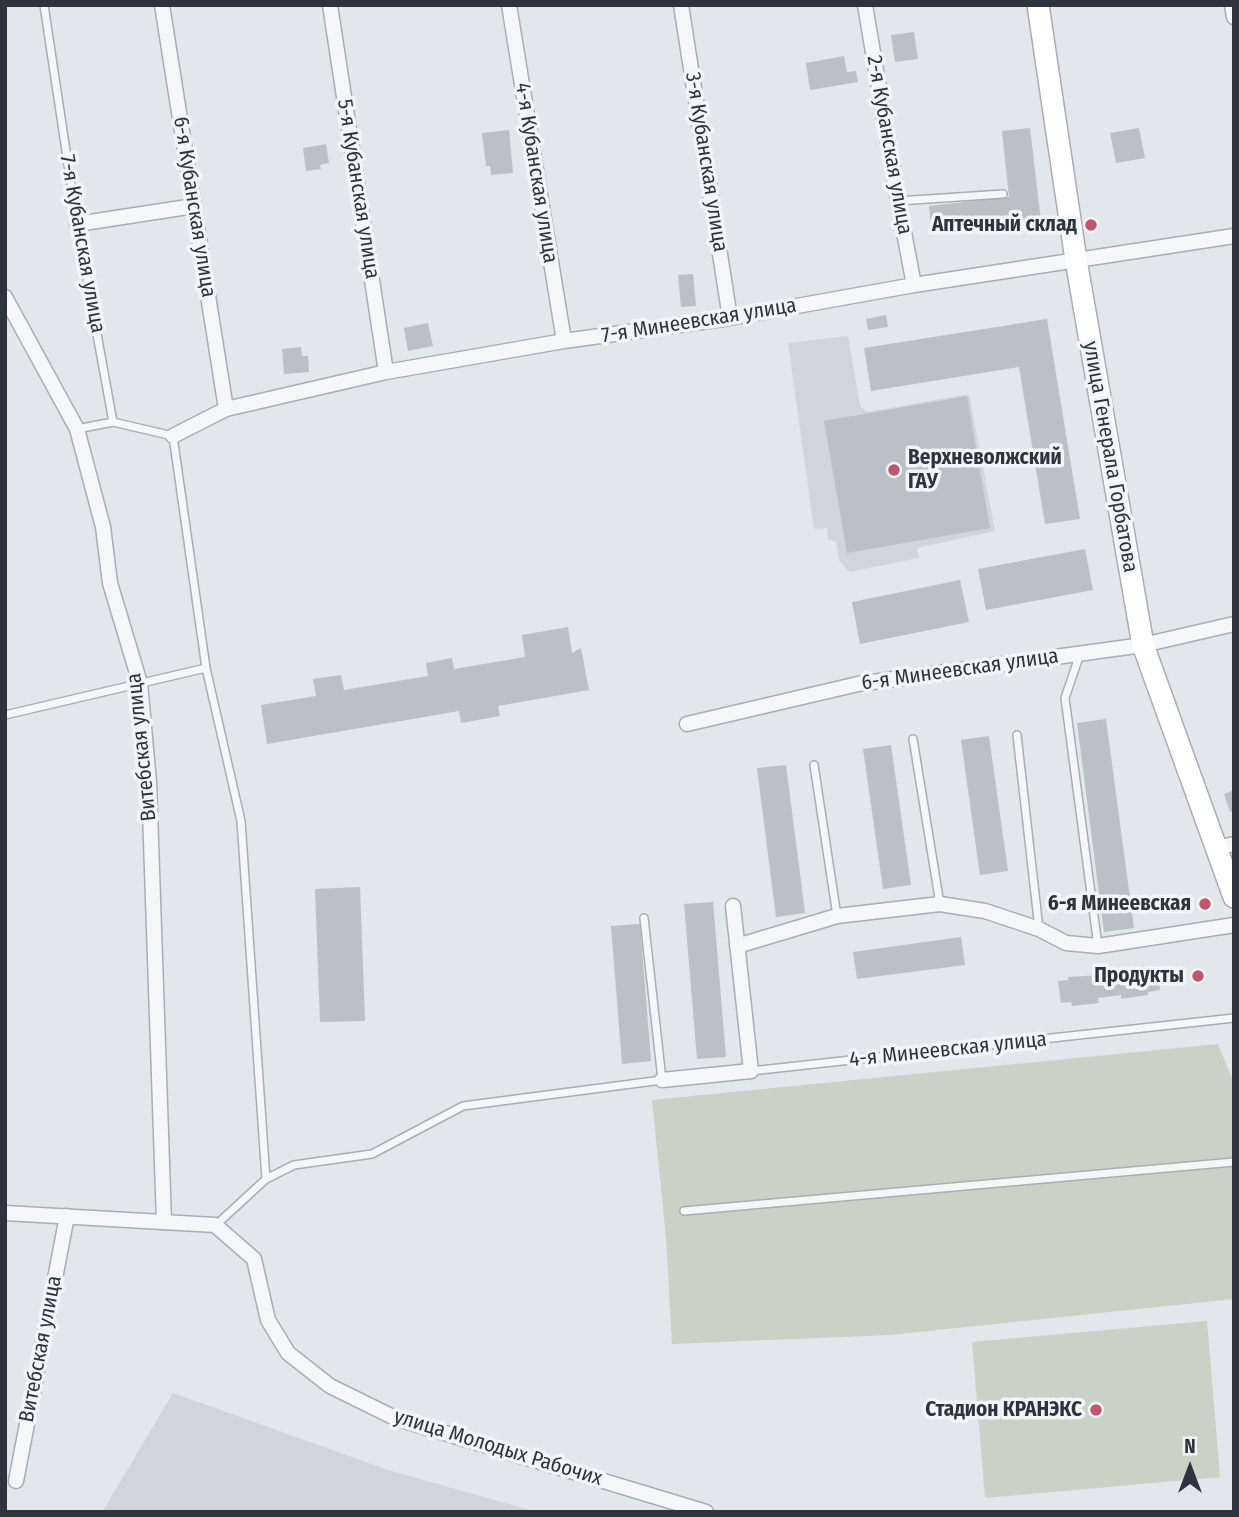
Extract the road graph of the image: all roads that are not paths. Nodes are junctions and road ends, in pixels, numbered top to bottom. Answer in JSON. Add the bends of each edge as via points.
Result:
{"nodes":[{"id":1,"x":44,"y":5,"type":"edge"},
{"id":2,"x":162,"y":5,"type":"edge"},
{"id":3,"x":330,"y":5,"type":"edge"},
{"id":4,"x":509,"y":5,"type":"edge"},
{"id":5,"x":681,"y":5,"type":"edge"},
{"id":6,"x":865,"y":5,"type":"edge"},
{"id":7,"x":1038,"y":5,"type":"edge"},
{"id":8,"x":1232,"y":5,"type":"edge"},
{"id":9,"x":1234,"y":17,"type":"edge"},
{"id":10,"x":1003,"y":194,"type":"dead end"},
{"id":11,"x":898,"y":201,"type":"junction"},
{"id":12,"x":194,"y":206,"type":"junction"},
{"id":13,"x":77,"y":224,"type":"junction"},
{"id":14,"x":1234,"y":236,"type":"edge"},
{"id":15,"x":1076,"y":260,"type":"junction"},
{"id":16,"x":914,"y":285,"type":"junction"},
{"id":17,"x":5,"y":298,"type":"edge"},
{"id":18,"x":730,"y":318,"type":"junction"},
{"id":19,"x":564,"y":341,"type":"junction"},
{"id":20,"x":386,"y":372,"type":"junction"},
{"id":21,"x":226,"y":409,"type":"junction"},
{"id":22,"x":113,"y":422,"type":"junction"},
{"id":23,"x":77,"y":429,"type":"junction"},
{"id":24,"x":173,"y":436,"type":"junction"},
{"id":25,"x":1234,"y":624,"type":"edge"},
{"id":26,"x":1143,"y":645,"type":"junction"},
{"id":27,"x":1080,"y":653,"type":"junction"},
{"id":28,"x":206,"y":668,"type":"junction"},
{"id":29,"x":140,"y":683,"type":"junction"},
{"id":30,"x":5,"y":715,"type":"edge"},
{"id":31,"x":687,"y":724,"type":"dead end"},
{"id":32,"x":1017,"y":735,"type":"dead end"},
{"id":33,"x":913,"y":739,"type":"dead end"},
{"id":34,"x":814,"y":765,"type":"dead end"},
{"id":35,"x":1225,"y":846,"type":"edge"},
{"id":36,"x":1234,"y":897,"type":"edge"},
{"id":37,"x":940,"y":904,"type":"junction"},
{"id":38,"x":733,"y":906,"type":"dead end"},
{"id":39,"x":837,"y":916,"type":"junction"},
{"id":40,"x":644,"y":918,"type":"dead end"},
{"id":41,"x":1234,"y":925,"type":"edge"},
{"id":42,"x":1039,"y":929,"type":"junction"},
{"id":43,"x":737,"y":946,"type":"junction"},
{"id":44,"x":1098,"y":946,"type":"junction"},
{"id":45,"x":1234,"y":1018,"type":"edge"},
{"id":46,"x":751,"y":1071,"type":"junction"},
{"id":47,"x":662,"y":1080,"type":"junction"},
{"id":48,"x":1234,"y":1162,"type":"edge"},
{"id":49,"x":266,"y":1179,"type":"junction"},
{"id":50,"x":684,"y":1211,"type":"dead end"},
{"id":51,"x":5,"y":1213,"type":"edge"},
{"id":52,"x":67,"y":1216,"type":"junction"},
{"id":53,"x":164,"y":1222,"type":"junction"},
{"id":54,"x":215,"y":1225,"type":"junction"},
{"id":55,"x":16,"y":1481,"type":"dead end"},
{"id":56,"x":706,"y":1512,"type":"edge"}],
"edges":[{"from":1,"to":13,"type":"lane","name":"7-я Кубанская улица"},
{"from":2,"to":12,"type":"street","name":"6-я Кубанская улица"},
{"from":3,"to":20,"type":"street","name":"5-я Кубанская улица"},
{"from":4,"to":19,"type":"street","name":"4-я Кубанская улица"},
{"from":5,"to":18,"type":"street","name":"3-я Кубанская улица"},
{"from":6,"to":11,"type":"street","name":"2-я Кубанская улица"},
{"from":7,"to":15,"type":"street","name":"улица Генерала Горбатова"},
{"from":8,"to":9,"type":"street"},
{"from":10,"to":11,"type":"lane"},
{"from":11,"to":16,"type":"street","name":"2-я Кубанская улица"},
{"from":12,"to":13,"type":"street"},
{"from":12,"to":21,"type":"street","name":"6-я Кубанская улица"},
{"from":13,"to":22,"type":"lane","name":"7-я Кубанская улица"},
{"from":14,"to":15,"type":"street","name":"7-я Минеевская улица"},
{"from":15,"to":16,"type":"street","name":"7-я Минеевская улица"},
{"from":15,"to":26,"type":"street","name":"улица Генерала Горбатова"},
{"from":16,"to":18,"type":"street","name":"7-я Минеевская улица"},
{"from":17,"to":23,"type":"street","name":"Витебская улица"},
{"from":18,"to":19,"type":"street","name":"7-я Минеевская улица"},
{"from":19,"to":20,"type":"street","name":"7-я Минеевская улица"},
{"from":20,"to":21,"type":"street","name":"7-я Минеевская улица"},
{"from":21,"to":24,"type":"street","name":"7-я Минеевская улица"},
{"from":22,"to":23,"type":"lane"},
{"from":22,"to":24,"type":"lane"},
{"from":23,"to":29,"type":"street","name":"Витебская улица","via":[[103,527],[110,583]]},
{"from":24,"to":28,"type":"lane"},
{"from":25,"to":26,"type":"street","name":"6-я Минеевская улица"},
{"from":26,"to":27,"type":"street","name":"6-я Минеевская улица"},
{"from":26,"to":35,"type":"street","name":"улица Генерала Горбатова"},
{"from":27,"to":31,"type":"street","name":"6-я Минеевская улица","via":[[858,684]]},
{"from":27,"to":44,"type":"lane","via":[[1065,698]]},
{"from":28,"to":29,"type":"lane"},
{"from":28,"to":49,"type":"lane","via":[[241,821]]},
{"from":29,"to":30,"type":"lane"},
{"from":29,"to":53,"type":"street","name":"Витебская улица","via":[[149,782]]},
{"from":32,"to":42,"type":"lane"},
{"from":33,"to":37,"type":"lane"},
{"from":34,"to":39,"type":"lane"},
{"from":35,"to":36,"type":"street","name":"улица Генерала Горбатова"},
{"from":37,"to":39,"type":"street"},
{"from":37,"to":42,"type":"street","via":[[985,911]]},
{"from":38,"to":43,"type":"street"},
{"from":39,"to":43,"type":"street"},
{"from":40,"to":47,"type":"lane"},
{"from":41,"to":44,"type":"street"},
{"from":42,"to":44,"type":"street","via":[[1066,943]]},
{"from":43,"to":46,"type":"street"},
{"from":45,"to":46,"type":"lane","name":"4-я Минеевская улица"},
{"from":46,"to":47,"type":"street","name":"4-я Минеевская улица"},
{"from":47,"to":49,"type":"lane","via":[[463,1106],[372,1154],[294,1165]]},
{"from":48,"to":50,"type":"lane"},
{"from":49,"to":54,"type":"lane"},
{"from":51,"to":52,"type":"street"},
{"from":52,"to":53,"type":"street"},
{"from":52,"to":55,"type":"street","name":"Витебская улица"},
{"from":53,"to":54,"type":"street"},
{"from":54,"to":56,"type":"street","name":"улица Молодых Рабочих","via":[[254,1259],[268,1320],[288,1353],[330,1386],[395,1418]]}]}
